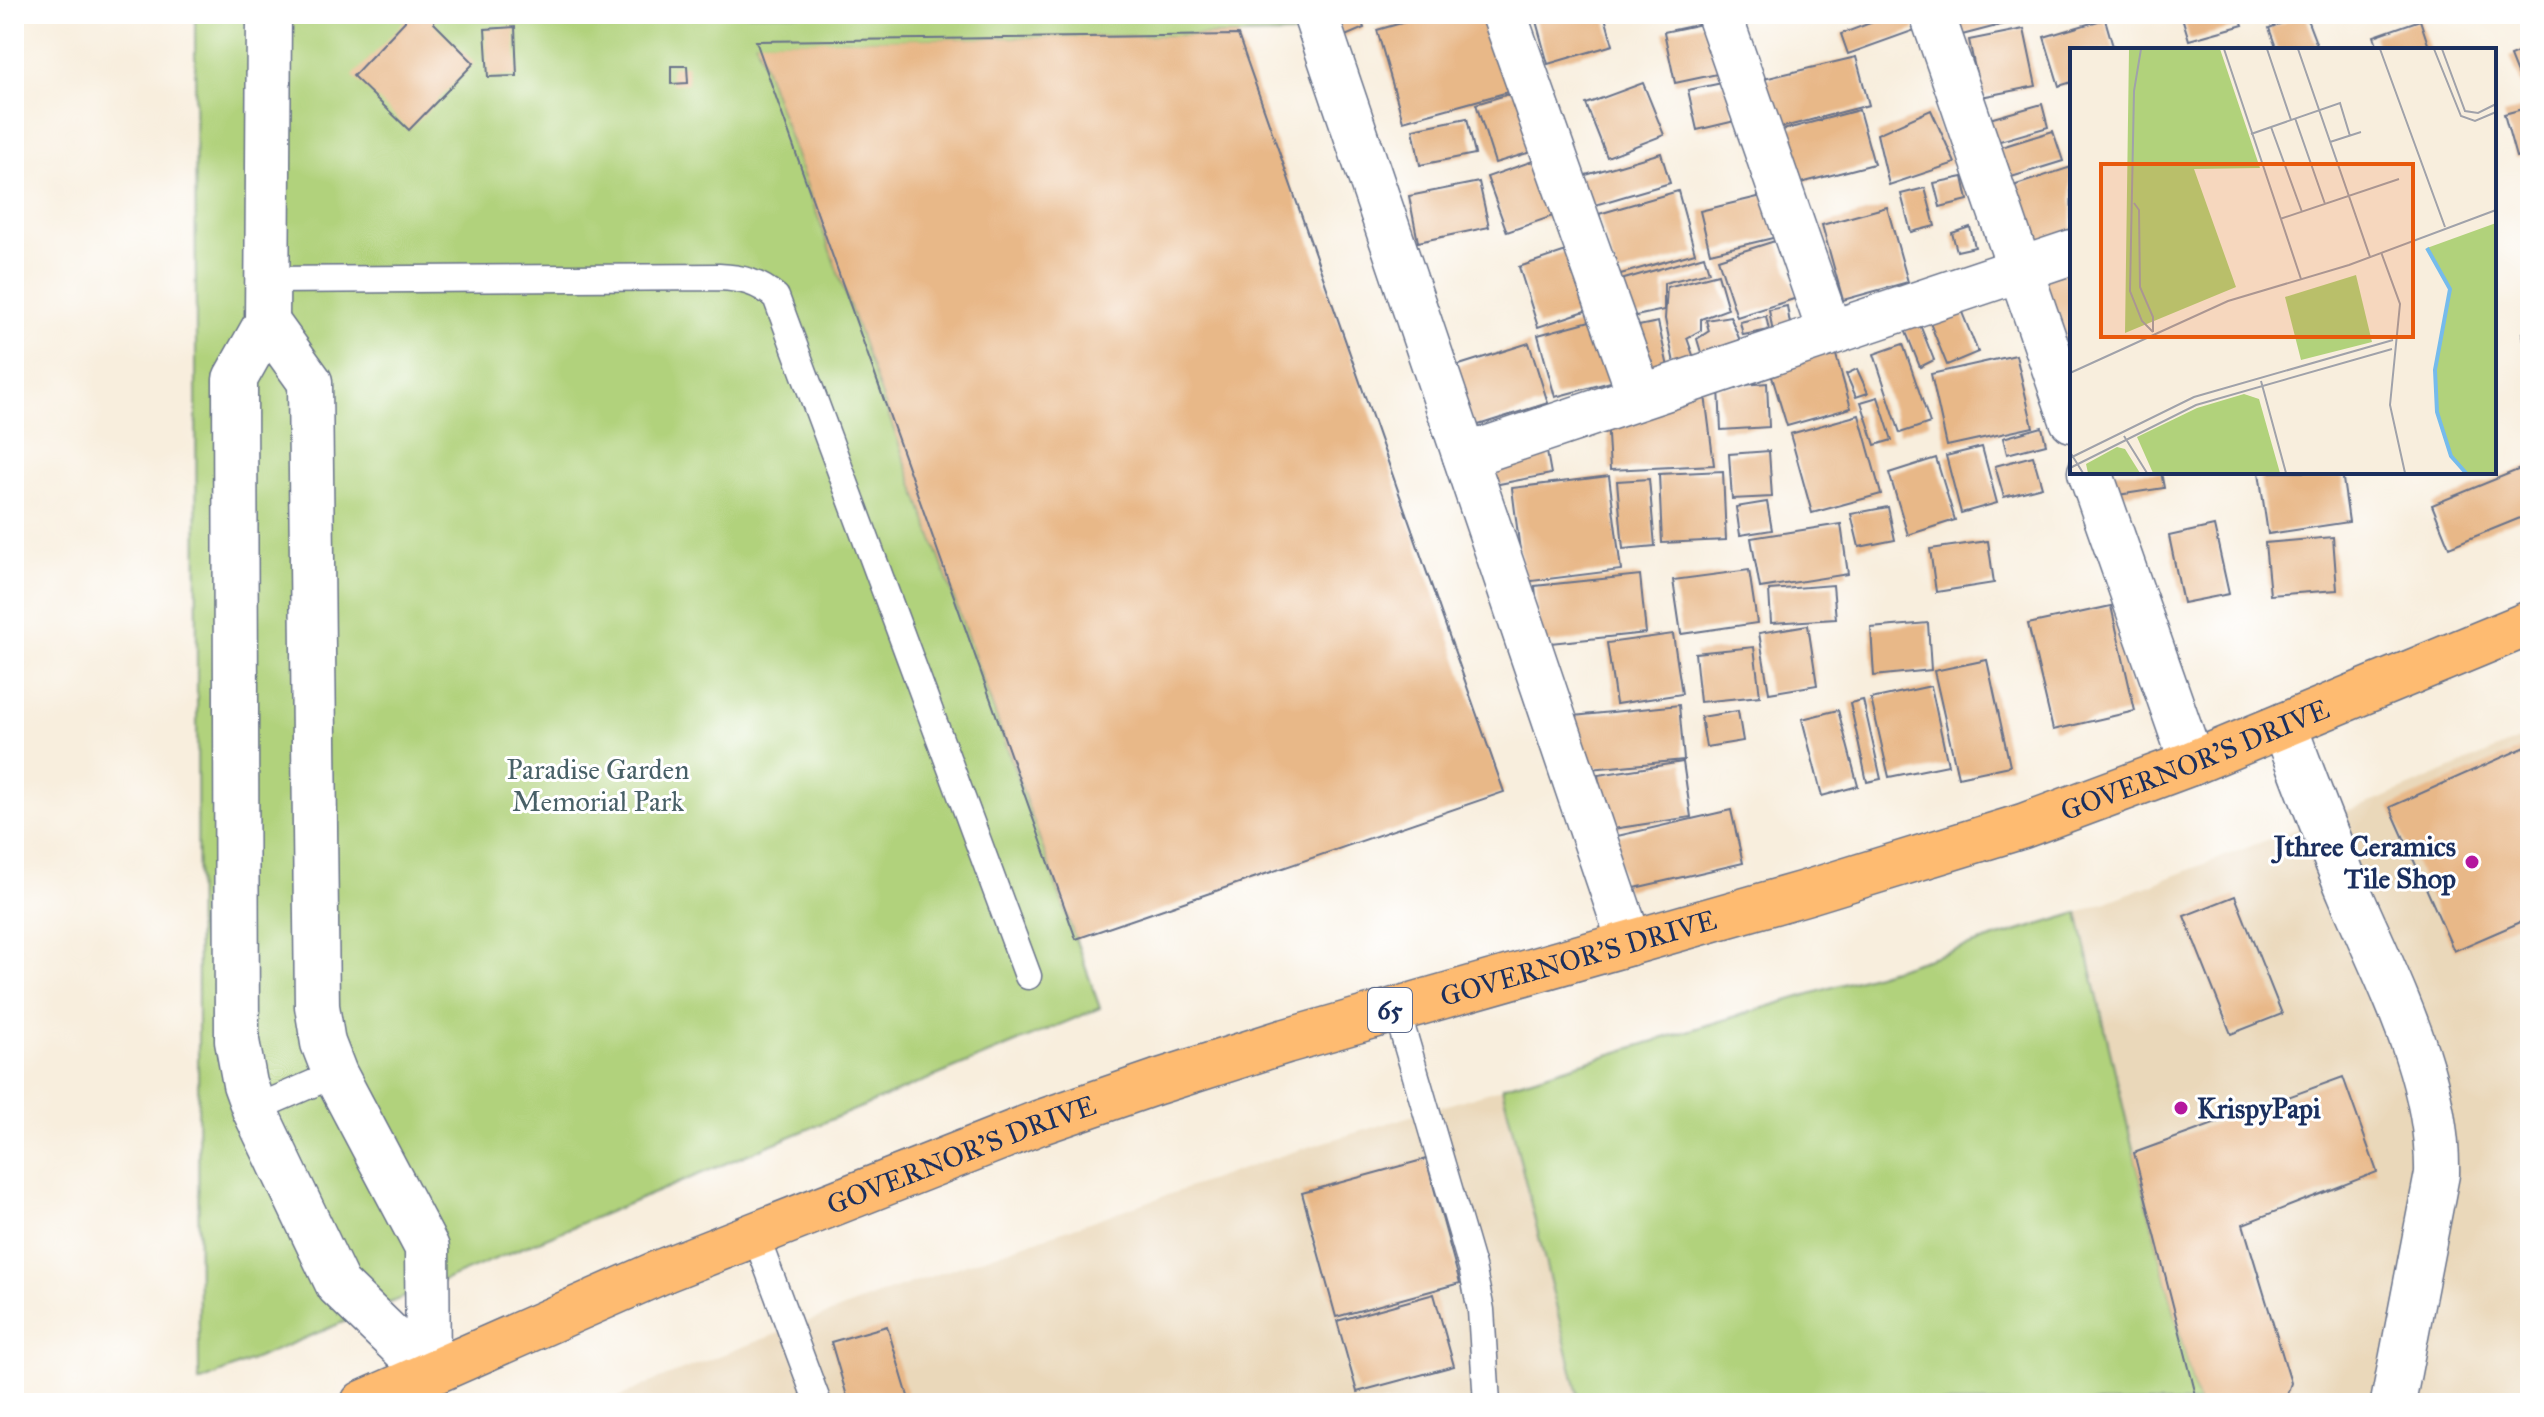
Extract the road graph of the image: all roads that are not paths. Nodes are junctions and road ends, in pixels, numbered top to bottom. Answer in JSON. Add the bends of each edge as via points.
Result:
{"nodes":[{"id":1,"x":269,"y":14,"type":"edge"},
{"id":2,"x":1315,"y":14,"type":"edge"},
{"id":3,"x":1504,"y":14,"type":"edge"},
{"id":4,"x":1719,"y":14,"type":"edge"},
{"id":5,"x":1932,"y":14,"type":"edge"},
{"id":6,"x":2070,"y":253,"type":"edge"},
{"id":7,"x":2020,"y":270,"type":"junction"},
{"id":8,"x":268,"y":301,"type":"junction"},
{"id":9,"x":1830,"y":333,"type":"junction"},
{"id":10,"x":1640,"y":396,"type":"junction"},
{"id":11,"x":2070,"y":414,"type":"edge"},
{"id":12,"x":1465,"y":456,"type":"junction"},
{"id":13,"x":2091,"y":474,"type":"edge"},
{"id":14,"x":2530,"y":623,"type":"edge"},
{"id":15,"x":2284,"y":725,"type":"junction"},
{"id":16,"x":2192,"y":763,"type":"junction"},
{"id":17,"x":1630,"y":943,"type":"junction"},
{"id":18,"x":1028,"y":976,"type":"dead end"},
{"id":19,"x":1396,"y":1008,"type":"junction"},
{"id":20,"x":335,"y":1074,"type":"junction"},
{"id":21,"x":254,"y":1109,"type":"junction"},
{"id":22,"x":755,"y":1234,"type":"junction"},
{"id":23,"x":428,"y":1372,"type":"junction"},
{"id":24,"x":363,"y":1403,"type":"edge"},
{"id":25,"x":818,"y":1403,"type":"edge"},
{"id":26,"x":1487,"y":1403,"type":"edge"},
{"id":27,"x":2393,"y":1403,"type":"edge"}],
"edges":[{"from":1,"to":8,"type":"street"},
{"from":2,"to":12,"type":"street"},
{"from":3,"to":10,"type":"street"},
{"from":4,"to":9,"type":"street"},
{"from":5,"to":7,"type":"street"},
{"from":6,"to":7,"type":"street"},
{"from":7,"to":9,"type":"street"},
{"from":7,"to":11,"type":"street"},
{"from":8,"to":18,"type":"lane","via":[[719,277],[757,283],[776,297]]},
{"from":8,"to":20,"type":"street","via":[[310,382],[317,1006]]},
{"from":8,"to":21,"type":"street","via":[[235,379],[236,1006],[240,1060]]},
{"from":9,"to":10,"type":"street"},
{"from":10,"to":12,"type":"street"},
{"from":12,"to":17,"type":"street"},
{"from":13,"to":16,"type":"street"},
{"from":14,"to":15,"type":"main road","name":"GOVERNOR'S DRIVE","number":"65"},
{"from":15,"to":16,"type":"main road","name":"GOVERNOR'S DRIVE","number":"65"},
{"from":15,"to":27,"type":"street","via":[[2407,1029],[2434,1113],[2437,1174]]},
{"from":16,"to":17,"type":"main road","name":"GOVERNOR'S DRIVE","number":"65","via":[[2009,830]]},
{"from":17,"to":19,"type":"main road","name":"GOVERNOR'S DRIVE","number":"65"},
{"from":19,"to":22,"type":"main road","name":"GOVERNOR'S DRIVE","number":"65","via":[[1038,1123]]},
{"from":19,"to":26,"type":"lane","via":[[1472,1267],[1481,1310]]},
{"from":20,"to":21,"type":"lane"},
{"from":20,"to":23,"type":"street","via":[[427,1248]]},
{"from":21,"to":23,"type":"street","via":[[338,1285]]},
{"from":22,"to":23,"type":"main road","name":"GOVERNOR'S DRIVE","number":"65"},
{"from":22,"to":25,"type":"lane"},
{"from":23,"to":24,"type":"main road","name":"GOVERNOR'S DRIVE","number":"65"}]}
